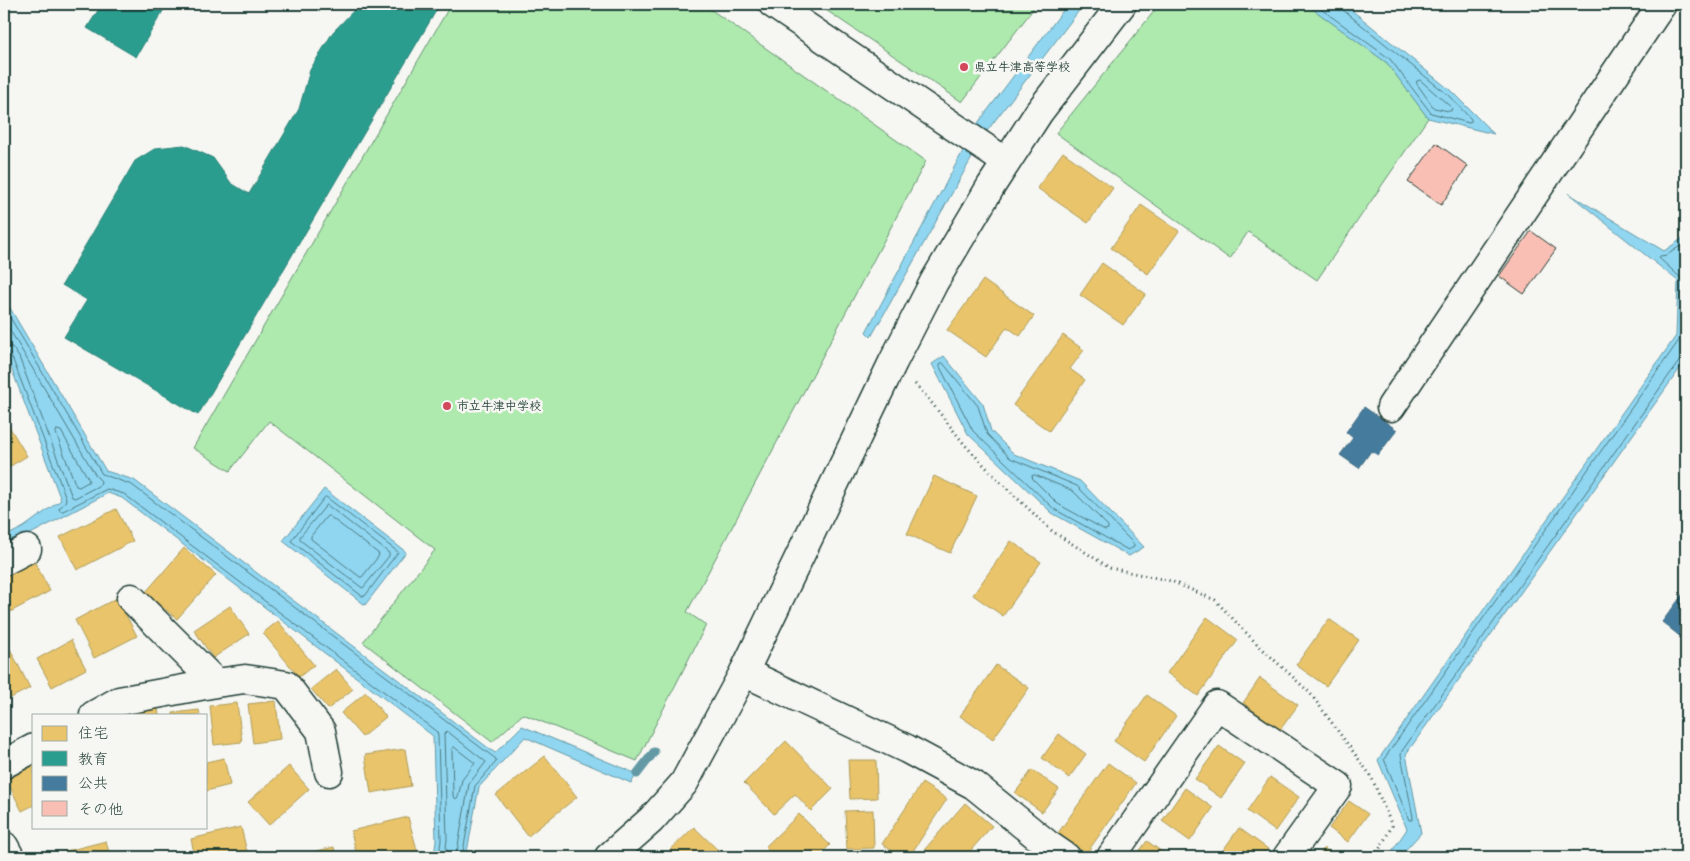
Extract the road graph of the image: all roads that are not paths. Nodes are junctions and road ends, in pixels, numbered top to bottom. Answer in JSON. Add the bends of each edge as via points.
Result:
{"nodes":[{"id":1,"x":773,"y":4,"type":"edge"},
{"id":2,"x":1122,"y":4,"type":"edge"},
{"id":3,"x":1662,"y":4,"type":"edge"},
{"id":4,"x":986,"y":148,"type":"junction"},
{"id":5,"x":1391,"y":407,"type":"dead end"},
{"id":6,"x":132,"y":598,"type":"dead end"},
{"id":7,"x":744,"y":672,"type":"junction"},
{"id":8,"x":216,"y":682,"type":"junction"},
{"id":9,"x":96,"y":714,"type":"edge"},
{"id":10,"x":32,"y":749,"type":"edge"},
{"id":11,"x":4,"y":764,"type":"edge"},
{"id":12,"x":329,"y":772,"type":"dead end"},
{"id":13,"x":4,"y":846,"type":"edge"},
{"id":14,"x":10,"y":857,"type":"edge"},
{"id":15,"x":609,"y":857,"type":"edge"},
{"id":16,"x":1066,"y":857,"type":"edge"},
{"id":17,"x":1111,"y":857,"type":"edge"},
{"id":18,"x":1287,"y":857,"type":"edge"}],
"edges":[{"from":1,"to":4,"type":"street"},
{"from":2,"to":4,"type":"street","via":[[1039,112]]},
{"from":3,"to":5,"type":"street"},
{"from":4,"to":7,"type":"street","via":[[934,282]]},
{"from":6,"to":8,"type":"street"},
{"from":7,"to":15,"type":"street","via":[[684,783],[651,820]]},
{"from":7,"to":16,"type":"street","via":[[907,749],[974,785]]},
{"from":8,"to":9,"type":"street","via":[[119,701]]},
{"from":8,"to":12,"type":"street","via":[[245,679],[286,685],[320,731]]},
{"from":10,"to":11,"type":"street"},
{"from":13,"to":14,"type":"street"},
{"from":17,"to":18,"type":"street","via":[[1216,705],[1338,786]]}]}
